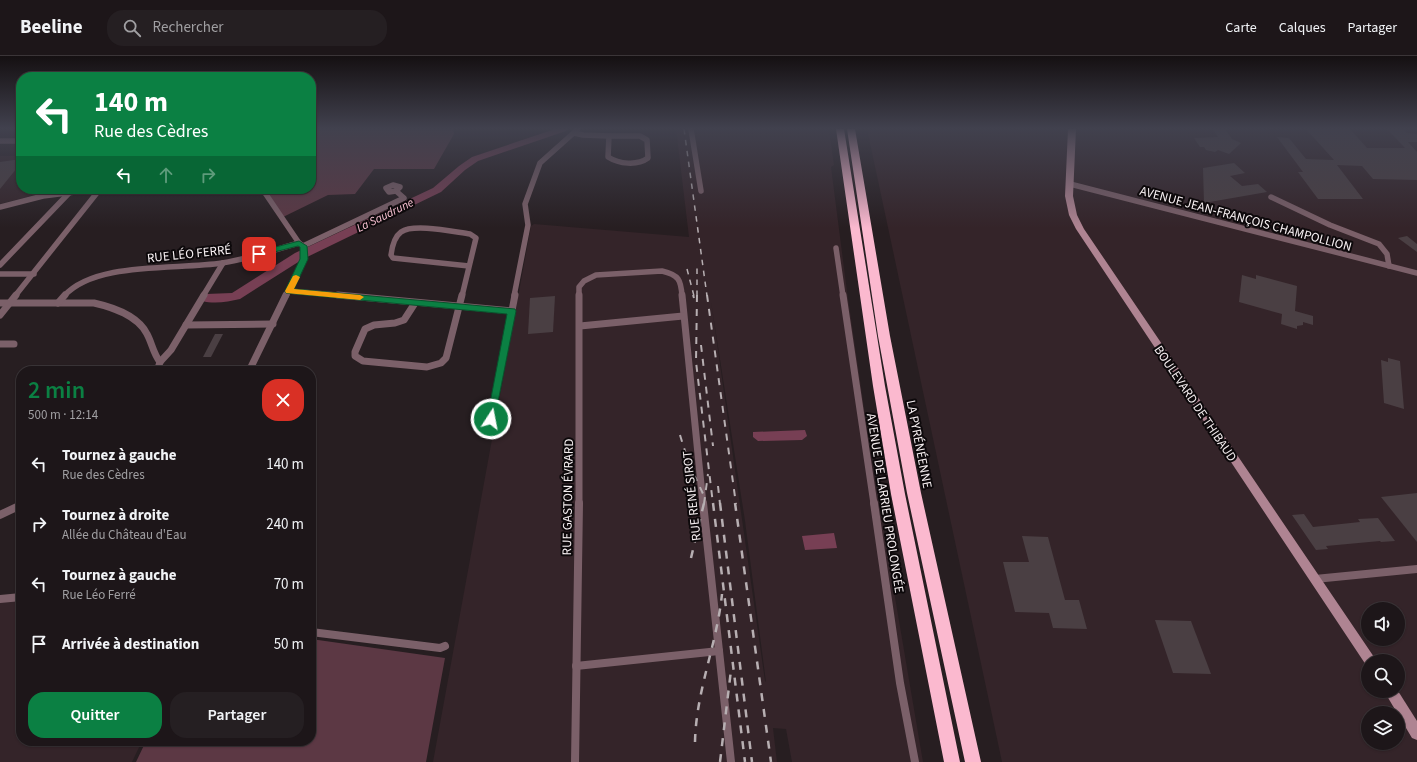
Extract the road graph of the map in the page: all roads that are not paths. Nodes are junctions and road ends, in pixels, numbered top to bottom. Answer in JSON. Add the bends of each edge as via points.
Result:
{"nodes":[{"id":1,"x":541,"y":162,"type":"edge"},
{"id":2,"x":632,"y":162,"type":"edge"},
{"id":3,"x":643,"y":162,"type":"edge"},
{"id":4,"x":696,"y":162,"type":"edge"},
{"id":5,"x":845,"y":162,"type":"edge"},
{"id":6,"x":856,"y":162,"type":"edge"},
{"id":7,"x":1071,"y":162,"type":"edge"},
{"id":8,"x":1070,"y":184,"type":"junction"},
{"id":9,"x":396,"y":191,"type":"dead end"},
{"id":10,"x":701,"y":191,"type":"dead end"},
{"id":11,"x":58,"y":194,"type":"edge"},
{"id":12,"x":68,"y":194,"type":"edge"},
{"id":13,"x":95,"y":194,"type":"edge"},
{"id":14,"x":266,"y":194,"type":"edge"},
{"id":15,"x":1271,"y":197,"type":"dead end"},
{"id":16,"x":0,"y":207,"type":"edge"},
{"id":17,"x":836,"y":248,"type":"dead end"},
{"id":18,"x":303,"y":249,"type":"junction"},
{"id":19,"x":223,"y":262,"type":"junction"},
{"id":20,"x":0,"y":265,"type":"edge"},
{"id":21,"x":469,"y":266,"type":"junction"},
{"id":22,"x":1389,"y":266,"type":"junction"},
{"id":23,"x":629,"y":273,"type":"joint"},
{"id":24,"x":1417,"y":273,"type":"edge"},
{"id":25,"x":0,"y":274,"type":"edge"},
{"id":26,"x":34,"y":274,"type":"junction"},
{"id":27,"x":289,"y":291,"type":"junction"},
{"id":28,"x":12,"y":301,"type":"junction"},
{"id":29,"x":0,"y":303,"type":"edge"},
{"id":30,"x":58,"y":303,"type":"junction"},
{"id":31,"x":415,"y":303,"type":"junction"},
{"id":32,"x":460,"y":306,"type":"junction"},
{"id":33,"x":512,"y":311,"type":"junction"},
{"id":34,"x":0,"y":315,"type":"edge"},
{"id":35,"x":683,"y":316,"type":"junction"},
{"id":36,"x":273,"y":324,"type":"junction"},
{"id":37,"x":186,"y":325,"type":"junction"},
{"id":38,"x":580,"y":326,"type":"junction"},
{"id":39,"x":0,"y":344,"type":"edge"},
{"id":40,"x":14,"y":344,"type":"dead end"},
{"id":41,"x":160,"y":362,"type":"junction"},
{"id":42,"x":159,"y":366,"type":"edge"},
{"id":43,"x":252,"y":366,"type":"edge"},
{"id":44,"x":487,"y":424,"type":"dead end"},
{"id":45,"x":16,"y":508,"type":"edge"},
{"id":46,"x":0,"y":515,"type":"edge"},
{"id":47,"x":1417,"y":569,"type":"edge"},
{"id":48,"x":1315,"y":579,"type":"junction"},
{"id":49,"x":16,"y":597,"type":"edge"},
{"id":50,"x":0,"y":599,"type":"edge"},
{"id":51,"x":316,"y":633,"type":"edge"},
{"id":52,"x":445,"y":646,"type":"dead end"},
{"id":53,"x":720,"y":651,"type":"junction"},
{"id":54,"x":1365,"y":654,"type":"edge"},
{"id":55,"x":576,"y":666,"type":"junction"},
{"id":56,"x":1394,"y":698,"type":"edge"},
{"id":57,"x":1417,"y":733,"type":"edge"},
{"id":58,"x":575,"y":762,"type":"edge"},
{"id":59,"x":732,"y":762,"type":"edge"},
{"id":60,"x":915,"y":762,"type":"edge"},
{"id":61,"x":952,"y":762,"type":"edge"},
{"id":62,"x":973,"y":762,"type":"edge"}],
"edges":[{"from":1,"to":33,"type":"street","via":[[525,204],[528,225]]},
{"from":2,"to":3,"type":"street"},
{"from":4,"to":10,"type":"street"},
{"from":5,"to":61,"type":"highway","via":[[898,494]]},
{"from":6,"to":62,"type":"highway","name":"LA PYRÉNÉENNE","via":[[882,321],[912,478]]},
{"from":7,"to":8,"type":"street","name":"BOULEVARD DE THIBAUD"},
{"from":8,"to":22,"type":"street","name":"AVENUE JEAN-FRANÇOIS CHAMPOLLION"},
{"from":8,"to":48,"type":"street","name":"BOULEVARD DE THIBAUD","via":[[1070,202],[1080,229]]},
{"from":9,"to":18,"type":"street","name":"RUE LÉO FERRÉ","via":[[404,198]]},
{"from":11,"to":16,"type":"street"},
{"from":12,"to":20,"type":"street"},
{"from":13,"to":26,"type":"street"},
{"from":14,"to":18,"type":"street"},
{"from":15,"to":22,"type":"street","via":[[1330,225],[1379,244],[1388,254]]},
{"from":17,"to":60,"type":"street","name":"AVENUE DE LARRIEU PROLONGÉE","via":[[900,683]]},
{"from":18,"to":19,"type":"street","name":"RUE LÉO FERRÉ"},
{"from":18,"to":27,"type":"street"},
{"from":19,"to":30,"type":"street","name":"RUE LÉO FERRÉ","via":[[103,274],[79,284]]},
{"from":19,"to":37,"type":"street"},
{"from":21,"to":21,"type":"street","via":[[476,240],[470,234],[408,229],[398,236],[391,252],[398,260]]},
{"from":21,"to":32,"type":"street"},
{"from":22,"to":24,"type":"street","name":"AVENUE JEAN-FRANÇOIS CHAMPOLLION"},
{"from":23,"to":35,"type":"street","name":"RUE RENÉ SIROT","via":[[662,271],[679,279]]},
{"from":23,"to":38,"type":"street","name":"RUE GASTON ÉVRARD","via":[[596,276],[584,281],[579,287]]},
{"from":25,"to":26,"type":"street"},
{"from":26,"to":28,"type":"street"},
{"from":27,"to":31,"type":"street"},
{"from":27,"to":36,"type":"street"},
{"from":28,"to":29,"type":"street"},
{"from":28,"to":30,"type":"street"},
{"from":28,"to":34,"type":"street"},
{"from":30,"to":41,"type":"street","via":[[94,303],[106,306],[138,323],[146,330],[154,356]]},
{"from":31,"to":32,"type":"street"},
{"from":31,"to":32,"type":"street","via":[[404,320],[374,324],[365,329],[355,352],[358,359],[427,368],[441,363],[446,358]]},
{"from":32,"to":33,"type":"street"},
{"from":33,"to":44,"type":"street","via":[[491,419]]},
{"from":35,"to":38,"type":"street"},
{"from":35,"to":53,"type":"street","name":"RUE RENÉ SIROT"},
{"from":36,"to":37,"type":"street"},
{"from":36,"to":43,"type":"street"},
{"from":37,"to":41,"type":"street","via":[[171,350]]},
{"from":38,"to":55,"type":"street","name":"RUE GASTON ÉVRARD"},
{"from":39,"to":40,"type":"street"},
{"from":41,"to":42,"type":"street"},
{"from":45,"to":46,"type":"street"},
{"from":47,"to":48,"type":"street"},
{"from":48,"to":54,"type":"street","name":"BOULEVARD DE THIBAUD"},
{"from":49,"to":50,"type":"street"},
{"from":51,"to":52,"type":"street","via":[[440,648]]},
{"from":53,"to":55,"type":"street"},
{"from":53,"to":59,"type":"street","name":"RUE RENÉ SIROT"},
{"from":55,"to":58,"type":"street","name":"RUE GASTON ÉVRARD"},
{"from":56,"to":57,"type":"street"}]}
